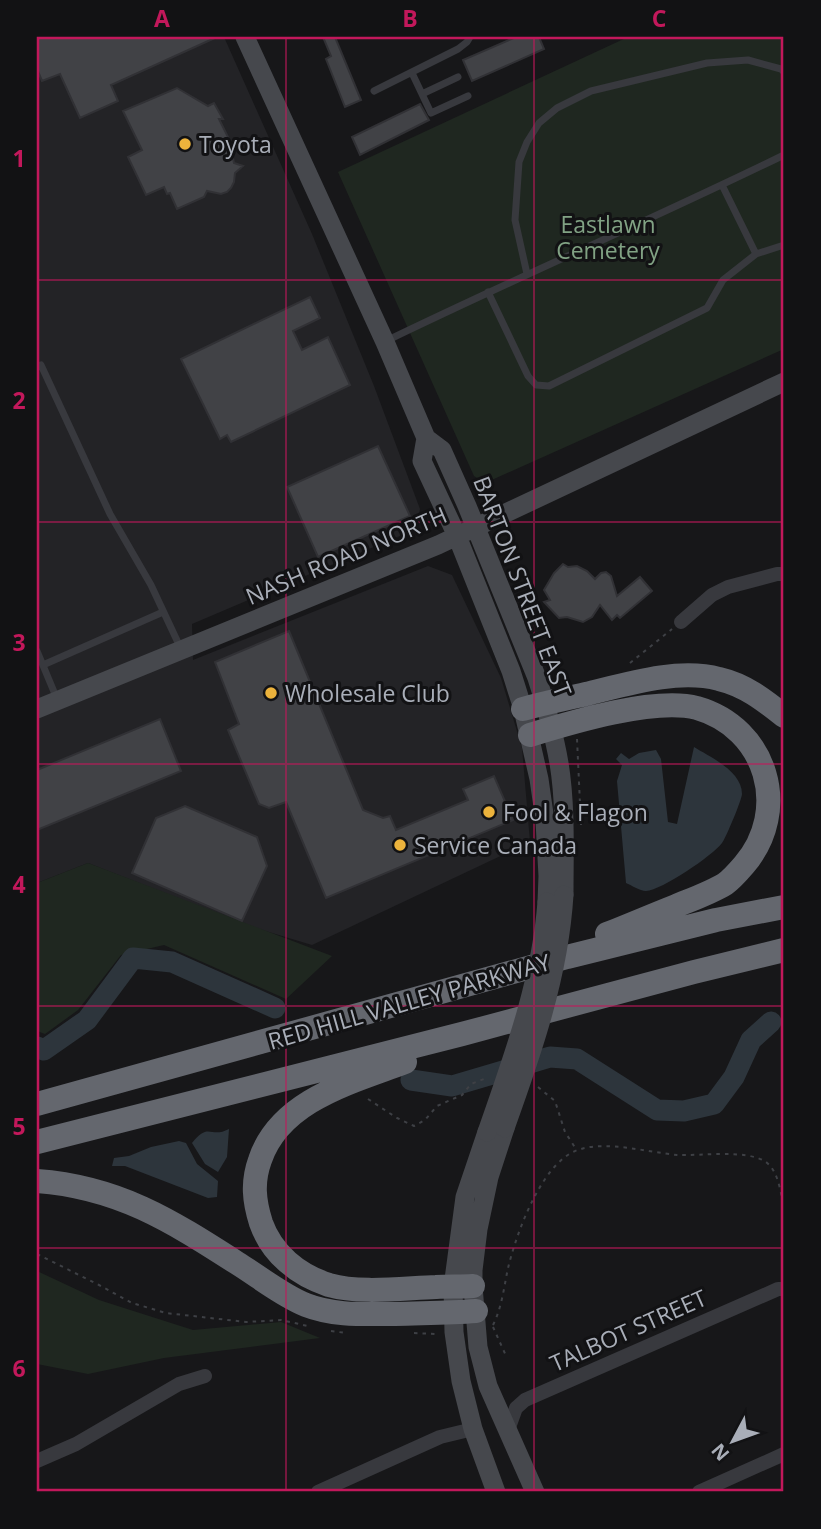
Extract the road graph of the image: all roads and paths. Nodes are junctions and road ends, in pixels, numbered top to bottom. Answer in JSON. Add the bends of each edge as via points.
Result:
{"nodes":[{"id":1,"x":245,"y":37,"type":"edge"},
{"id":2,"x":470,"y":37,"type":"edge"},
{"id":3,"x":784,"y":72,"type":"edge"},
{"id":4,"x":412,"y":73,"type":"junction"},
{"id":5,"x":458,"y":77,"type":"dead end"},
{"id":6,"x":374,"y":91,"type":"dead end"},
{"id":7,"x":422,"y":94,"type":"junction"},
{"id":8,"x":468,"y":96,"type":"dead end"},
{"id":9,"x":784,"y":155,"type":"edge"},
{"id":10,"x":722,"y":185,"type":"junction"},
{"id":11,"x":784,"y":245,"type":"edge"},
{"id":12,"x":757,"y":254,"type":"junction"},
{"id":13,"x":527,"y":274,"type":"junction"},
{"id":14,"x":488,"y":292,"type":"junction"},
{"id":15,"x":385,"y":342,"type":"junction"},
{"id":16,"x":37,"y":367,"type":"edge"},
{"id":17,"x":784,"y":382,"type":"edge"},
{"id":18,"x":426,"y":438,"type":"junction"},
{"id":19,"x":476,"y":528,"type":"junction"},
{"id":20,"x":457,"y":536,"type":"junction"},
{"id":21,"x":784,"y":574,"type":"edge"},
{"id":22,"x":163,"y":612,"type":"junction"},
{"id":23,"x":681,"y":622,"type":"joint"},
{"id":24,"x":181,"y":650,"type":"junction"},
{"id":25,"x":37,"y":651,"type":"edge"},
{"id":26,"x":43,"y":665,"type":"junction"},
{"id":27,"x":626,"y":666,"type":"dead end"},
{"id":28,"x":57,"y":701,"type":"junction"},
{"id":29,"x":534,"y":706,"type":"junction"},
{"id":30,"x":37,"y":709,"type":"edge"},
{"id":31,"x":784,"y":716,"type":"edge"},
{"id":32,"x":540,"y":732,"type":"junction"},
{"id":33,"x":784,"y":906,"type":"edge"},
{"id":34,"x":784,"y":950,"type":"edge"},
{"id":35,"x":567,"y":957,"type":"junction"},
{"id":36,"x":462,"y":1034,"type":"junction"},
{"id":37,"x":37,"y":1104,"type":"edge"},
{"id":38,"x":37,"y":1142,"type":"edge"},
{"id":39,"x":37,"y":1181,"type":"edge"},
{"id":40,"x":784,"y":1206,"type":"edge"},
{"id":41,"x":37,"y":1254,"type":"edge"},
{"id":42,"x":463,"y":1287,"type":"junction"},
{"id":43,"x":784,"y":1289,"type":"edge"},
{"id":44,"x":474,"y":1319,"type":"junction"},
{"id":45,"x":316,"y":1328,"type":"dead end"},
{"id":46,"x":328,"y":1331,"type":"dead end"},
{"id":47,"x":352,"y":1333,"type":"dead end"},
{"id":48,"x":410,"y":1333,"type":"dead end"},
{"id":49,"x":507,"y":1359,"type":"dead end"},
{"id":50,"x":205,"y":1376,"type":"dead end"},
{"id":51,"x":473,"y":1429,"type":"junction"},
{"id":52,"x":507,"y":1433,"type":"junction"},
{"id":53,"x":784,"y":1454,"type":"edge"},
{"id":54,"x":37,"y":1461,"type":"edge"},
{"id":55,"x":532,"y":1487,"type":"edge"},
{"id":56,"x":318,"y":1492,"type":"edge"},
{"id":57,"x":496,"y":1492,"type":"edge"},
{"id":58,"x":699,"y":1492,"type":"edge"}],
"edges":[{"from":1,"to":15,"type":"main road","name":"BARTON STREET EAST"},
{"from":2,"to":4,"type":"lane","via":[[458,49]]},
{"from":3,"to":13,"type":"lane","via":[[748,60],[707,63],[591,91],[557,108],[539,124],[519,162],[515,220]]},
{"from":4,"to":6,"type":"lane"},
{"from":4,"to":7,"type":"lane"},
{"from":5,"to":7,"type":"lane"},
{"from":7,"to":8,"type":"lane","via":[[431,113]]},
{"from":9,"to":10,"type":"lane"},
{"from":10,"to":12,"type":"lane"},
{"from":10,"to":13,"type":"lane"},
{"from":11,"to":12,"type":"lane"},
{"from":12,"to":14,"type":"lane","via":[[723,280],[707,308],[549,386],[536,385],[528,376]]},
{"from":13,"to":14,"type":"lane"},
{"from":14,"to":15,"type":"lane"},
{"from":15,"to":18,"type":"main road","name":"BARTON STREET EAST"},
{"from":16,"to":22,"type":"lane","via":[[41,365],[110,514]]},
{"from":17,"to":19,"type":"main road","name":"NASH ROAD NORTH"},
{"from":18,"to":19,"type":"main road","name":"BARTON STREET EAST","via":[[442,450]]},
{"from":18,"to":20,"type":"main road","name":"BARTON STREET EAST","via":[[422,461]]},
{"from":19,"to":20,"type":"main road","name":"NASH ROAD NORTH"},
{"from":19,"to":29,"type":"main road","name":"BARTON STREET EAST","via":[[537,678]]},
{"from":20,"to":24,"type":"main road","name":"NASH ROAD NORTH"},
{"from":20,"to":29,"type":"main road","name":"BARTON STREET EAST","via":[[510,671]]},
{"from":21,"to":23,"type":"street","via":[[728,587]]},
{"from":22,"to":24,"type":"lane"},
{"from":22,"to":26,"type":"lane"},
{"from":23,"to":27,"type":"path"},
{"from":24,"to":28,"type":"main road","name":"NASH ROAD NORTH"},
{"from":25,"to":26,"type":"lane"},
{"from":26,"to":28,"type":"lane"},
{"from":28,"to":30,"type":"main road","name":"NASH ROAD NORTH"},
{"from":29,"to":31,"type":"highway","via":[[636,682],[699,675],[739,685]]},
{"from":29,"to":32,"type":"main road","name":"BARTON STREET EAST"},
{"from":32,"to":35,"type":"highway","via":[[629,710],[676,705],[695,708],[729,723],[742,735],[763,767],[769,792],[760,841],[725,884],[604,935]]},
{"from":32,"to":42,"type":"main road","name":"BARTON STREET EAST","bridge":true,"via":[[559,764],[563,818],[555,899],[563,912],[553,978],[531,1054],[496,1130],[473,1270]]},
{"from":33,"to":35,"type":"highway","name":"RED HILL VALLEY PARKWAY"},
{"from":34,"to":36,"type":"highway","name":"RED HILL VALLEY PARKWAY"},
{"from":35,"to":37,"type":"highway","name":"RED HILL VALLEY PARKWAY"},
{"from":36,"to":38,"type":"highway","name":"RED HILL VALLEY PARKWAY"},
{"from":36,"to":42,"type":"highway","via":[[430,1053],[344,1085],[300,1109],[268,1141],[254,1188],[264,1232],[290,1265],[309,1277],[347,1288]]},
{"from":39,"to":44,"type":"highway","via":[[84,1188],[160,1215],[303,1304],[324,1311]]},
{"from":40,"to":44,"type":"path","via":[[775,1172],[766,1162],[750,1156],[581,1148],[550,1172],[532,1203],[514,1247],[502,1304]]},
{"from":41,"to":45,"type":"path","via":[[132,1303],[166,1313],[246,1322],[281,1320]]},
{"from":42,"to":44,"type":"main road","name":"BARTON STREET EAST"},
{"from":43,"to":52,"type":"street","name":"TALBOT STREET","via":[[525,1400],[516,1408]]},
{"from":44,"to":48,"type":"path","via":[[432,1335]]},
{"from":44,"to":49,"type":"path"},
{"from":44,"to":51,"type":"main road","name":"BARTON STREET EAST","via":[[461,1381]]},
{"from":44,"to":52,"type":"main road","name":"BARTON STREET EAST","via":[[488,1386]]},
{"from":46,"to":47,"type":"path"},
{"from":50,"to":54,"type":"street","via":[[179,1384],[76,1444]]},
{"from":51,"to":56,"type":"street","via":[[440,1437]]},
{"from":51,"to":57,"type":"main road","name":"BARTON STREET EAST"},
{"from":52,"to":55,"type":"main road","name":"BARTON STREET EAST"},
{"from":53,"to":58,"type":"street"}]}
